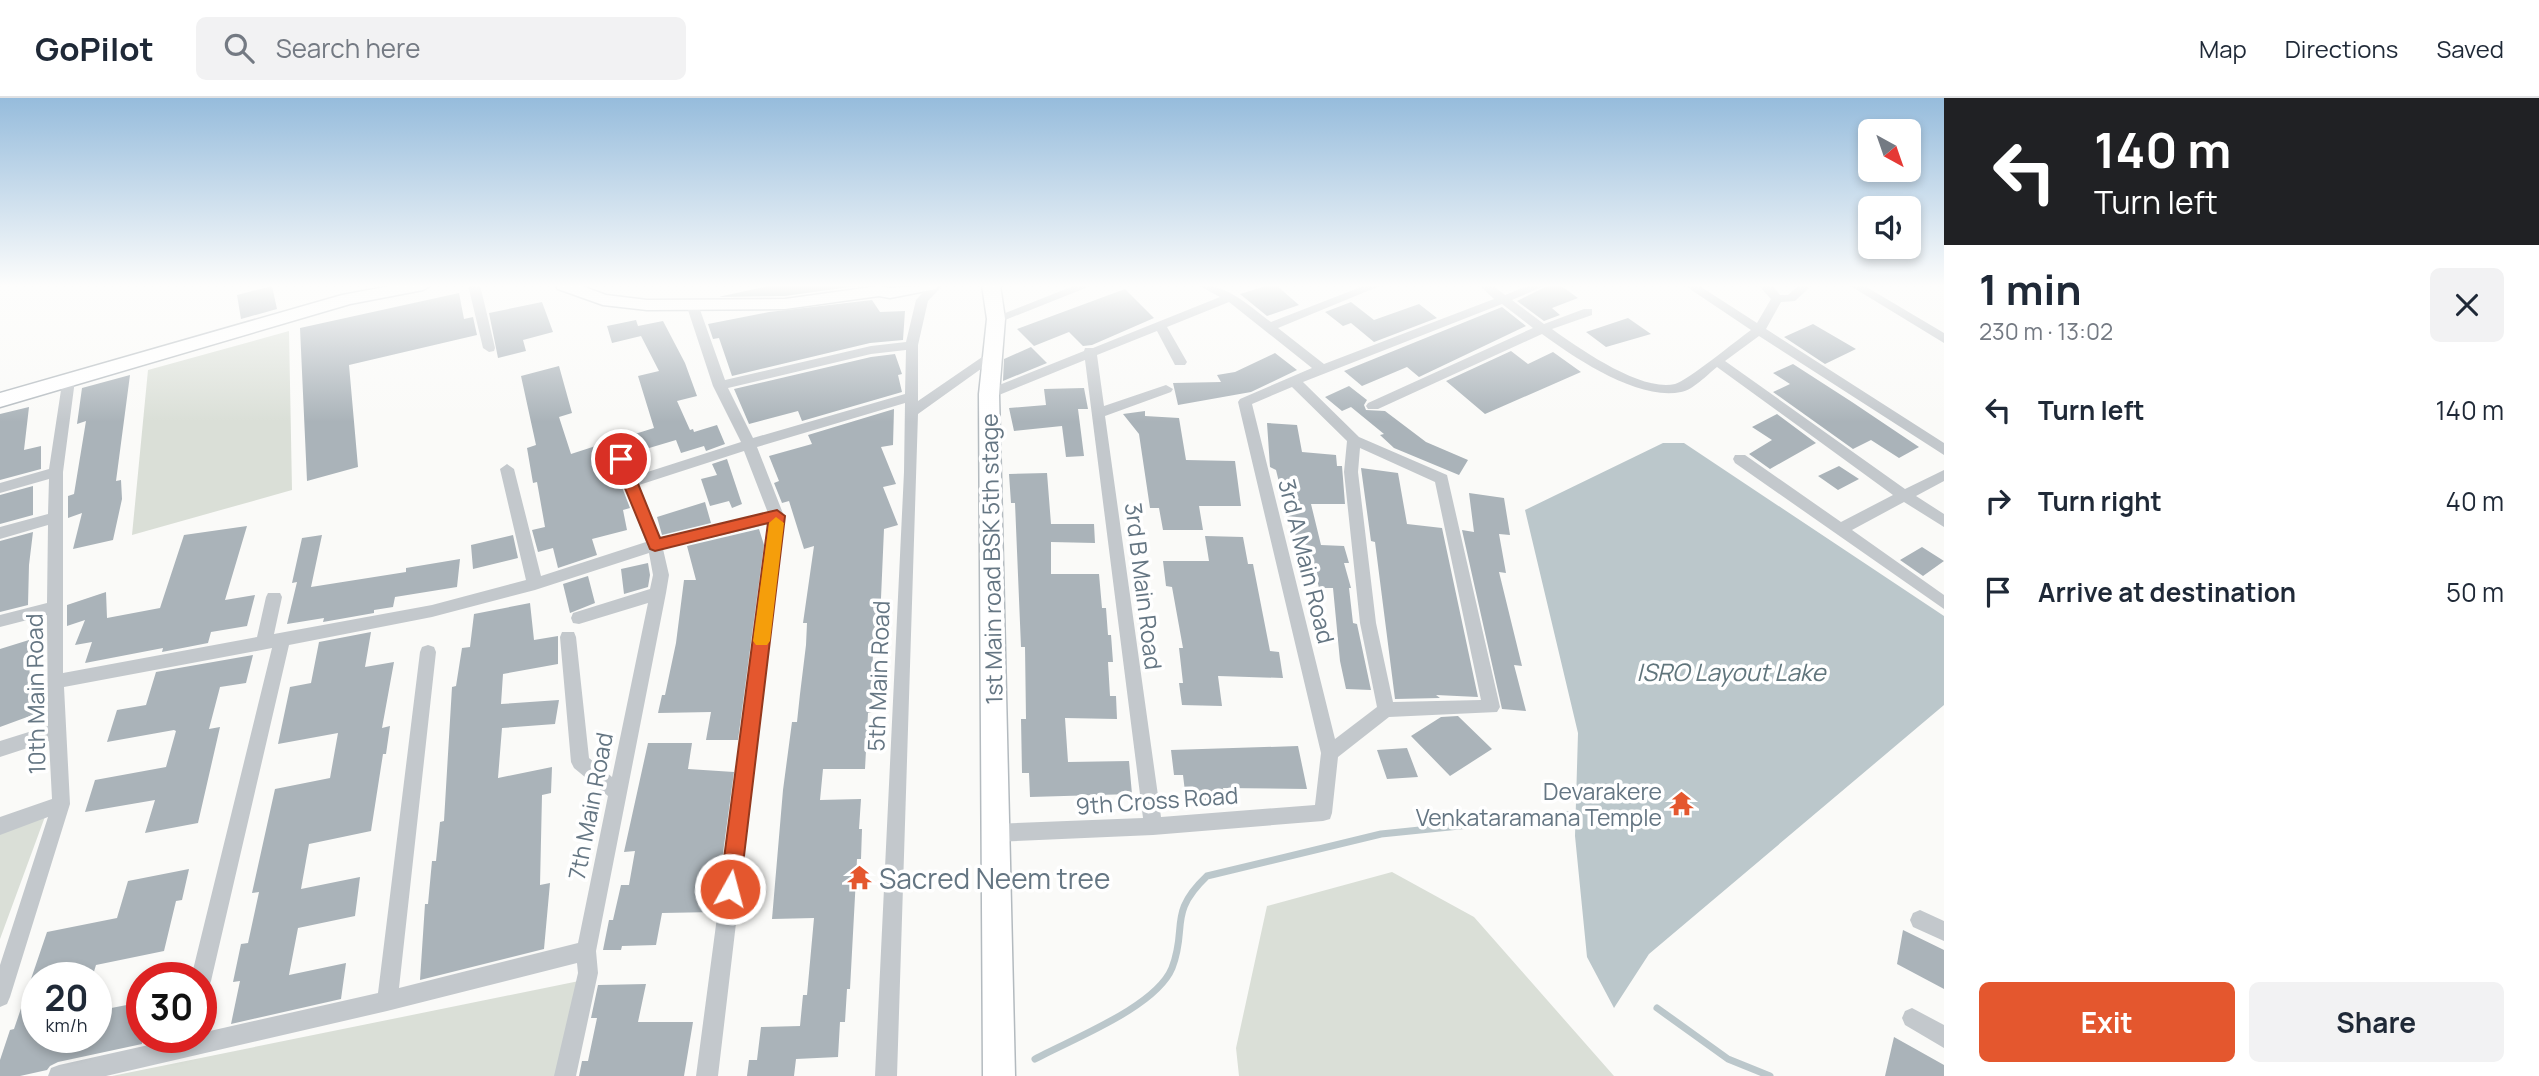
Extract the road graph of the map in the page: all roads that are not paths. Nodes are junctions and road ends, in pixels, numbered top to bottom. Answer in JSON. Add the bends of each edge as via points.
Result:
{"nodes":[{"id":1,"x":239,"y":331,"type":"edge"},
{"id":2,"x":485,"y":331,"type":"edge"},
{"id":3,"x":701,"y":331,"type":"edge"},
{"id":4,"x":915,"y":331,"type":"edge"},
{"id":5,"x":995,"y":331,"type":"edge"},
{"id":6,"x":1142,"y":331,"type":"edge"},
{"id":7,"x":1163,"y":331,"type":"edge"},
{"id":8,"x":1273,"y":331,"type":"edge"},
{"id":9,"x":1419,"y":331,"type":"edge"},
{"id":10,"x":1538,"y":331,"type":"edge"},
{"id":11,"x":1548,"y":331,"type":"edge"},
{"id":12,"x":1758,"y":331,"type":"edge"},
{"id":13,"x":1760,"y":331,"type":"edge"},
{"id":14,"x":912,"y":345,"type":"junction"},
{"id":15,"x":489,"y":348,"type":"dead end"},
{"id":16,"x":1090,"y":351,"type":"junction"},
{"id":17,"x":993,"y":356,"type":"junction"},
{"id":18,"x":1180,"y":362,"type":"dead end"},
{"id":19,"x":1718,"y":362,"type":"junction"},
{"id":20,"x":1322,"y":369,"type":"junction"},
{"id":21,"x":68,"y":380,"type":"junction"},
{"id":22,"x":1294,"y":381,"type":"junction"},
{"id":23,"x":720,"y":386,"type":"junction"},
{"id":24,"x":1166,"y":389,"type":"dead end"},
{"id":25,"x":989,"y":394,"type":"junction"},
{"id":26,"x":0,"y":400,"type":"edge"},
{"id":27,"x":910,"y":405,"type":"junction"},
{"id":28,"x":1373,"y":406,"type":"dead end"},
{"id":29,"x":1099,"y":413,"type":"junction"},
{"id":30,"x":612,"y":436,"type":"dead end"},
{"id":31,"x":1354,"y":440,"type":"junction"},
{"id":32,"x":749,"y":444,"type":"junction"},
{"id":33,"x":1944,"y":450,"type":"edge"},
{"id":34,"x":1740,"y":459,"type":"dead end"},
{"id":35,"x":507,"y":469,"type":"dead end"},
{"id":36,"x":56,"y":472,"type":"junction"},
{"id":37,"x":1944,"y":475,"type":"edge"},
{"id":38,"x":629,"y":483,"type":"junction"},
{"id":39,"x":0,"y":488,"type":"edge"},
{"id":40,"x":1903,"y":495,"type":"junction"},
{"id":41,"x":777,"y":516,"type":"junction"},
{"id":42,"x":56,"y":517,"type":"junction"},
{"id":43,"x":1944,"y":521,"type":"edge"},
{"id":44,"x":1840,"y":530,"type":"junction"},
{"id":45,"x":0,"y":533,"type":"edge"},
{"id":46,"x":655,"y":545,"type":"junction"},
{"id":47,"x":535,"y":584,"type":"junction"},
{"id":48,"x":658,"y":593,"type":"junction"},
{"id":49,"x":274,"y":597,"type":"dead end"},
{"id":50,"x":1944,"y":603,"type":"edge"},
{"id":51,"x":55,"y":607,"type":"junction"},
{"id":52,"x":579,"y":618,"type":"dead end"},
{"id":53,"x":0,"y":621,"type":"edge"},
{"id":54,"x":568,"y":637,"type":"dead end"},
{"id":55,"x":273,"y":641,"type":"junction"},
{"id":56,"x":428,"y":652,"type":"dead end"},
{"id":57,"x":55,"y":682,"type":"junction"},
{"id":58,"x":1387,"y":710,"type":"junction"},
{"id":59,"x":58,"y":731,"type":"junction"},
{"id":60,"x":0,"y":749,"type":"edge"},
{"id":61,"x":1330,"y":753,"type":"junction"},
{"id":62,"x":618,"y":793,"type":"junction"},
{"id":63,"x":61,"y":804,"type":"junction"},
{"id":64,"x":1323,"y":813,"type":"joint"},
{"id":65,"x":0,"y":826,"type":"edge"},
{"id":66,"x":1153,"y":826,"type":"junction"},
{"id":67,"x":994,"y":833,"type":"junction"},
{"id":68,"x":1920,"y":920,"type":"dead end"},
{"id":69,"x":1944,"y":931,"type":"edge"},
{"id":70,"x":586,"y":951,"type":"junction"},
{"id":71,"x":205,"y":962,"type":"edge"},
{"id":72,"x":0,"y":997,"type":"edge"},
{"id":73,"x":387,"y":1001,"type":"junction"},
{"id":74,"x":1912,"y":1018,"type":"dead end"},
{"id":75,"x":217,"y":1036,"type":"edge"},
{"id":76,"x":1944,"y":1037,"type":"edge"},
{"id":77,"x":146,"y":1053,"type":"edge"},
{"id":78,"x":59,"y":1076,"type":"edge"},
{"id":79,"x":565,"y":1076,"type":"edge"},
{"id":80,"x":707,"y":1076,"type":"edge"},
{"id":81,"x":886,"y":1076,"type":"edge"},
{"id":82,"x":999,"y":1076,"type":"edge"}],
"edges":[{"from":1,"to":21,"type":"street"},
{"from":2,"to":15,"type":"street"},
{"from":3,"to":23,"type":"street"},
{"from":4,"to":14,"type":"street","name":"5th Main Road"},
{"from":5,"to":17,"type":"street","name":"1st Main road BSK 5th stage"},
{"from":6,"to":16,"type":"street"},
{"from":7,"to":18,"type":"street"},
{"from":8,"to":20,"type":"street"},
{"from":9,"to":20,"type":"street","name":"3rd A Main Road"},
{"from":10,"to":28,"type":"street"},
{"from":11,"to":19,"type":"street","via":[[1611,372],[1668,391]]},
{"from":12,"to":19,"type":"street"},
{"from":13,"to":33,"type":"street"},
{"from":14,"to":23,"type":"street","via":[[871,350]]},
{"from":14,"to":27,"type":"street","name":"5th Main Road"},
{"from":16,"to":25,"type":"street"},
{"from":16,"to":29,"type":"street","name":"3rd B Main Road"},
{"from":17,"to":25,"type":"street","name":"1st Main road BSK 5th stage"},
{"from":17,"to":27,"type":"street"},
{"from":19,"to":40,"type":"street"},
{"from":20,"to":22,"type":"street","name":"3rd A Main Road"},
{"from":21,"to":26,"type":"street"},
{"from":21,"to":36,"type":"street","name":"10th Main Road"},
{"from":22,"to":31,"type":"street"},
{"from":22,"to":61,"type":"street","name":"3rd A Main Road","via":[[1245,402]]},
{"from":23,"to":32,"type":"street"},
{"from":24,"to":29,"type":"street"},
{"from":25,"to":67,"type":"street","name":"1st Main road BSK 5th stage"},
{"from":27,"to":32,"type":"street"},
{"from":27,"to":81,"type":"street","name":"5th Main Road"},
{"from":29,"to":66,"type":"street","name":"3rd B Main Road"},
{"from":30,"to":38,"type":"street","name":"7th Main Road"},
{"from":31,"to":58,"type":"street","via":[[1351,472],[1368,623]]},
{"from":31,"to":58,"type":"street","via":[[1442,479],[1491,707]]},
{"from":32,"to":38,"type":"street"},
{"from":32,"to":41,"type":"street"},
{"from":34,"to":44,"type":"street"},
{"from":35,"to":47,"type":"street"},
{"from":36,"to":39,"type":"street"},
{"from":36,"to":42,"type":"street","name":"10th Main Road"},
{"from":37,"to":40,"type":"street"},
{"from":38,"to":46,"type":"street","name":"7th Main Road"},
{"from":40,"to":43,"type":"street"},
{"from":40,"to":44,"type":"street"},
{"from":41,"to":46,"type":"street"},
{"from":41,"to":80,"type":"street"},
{"from":42,"to":45,"type":"street"},
{"from":42,"to":51,"type":"street","name":"10th Main Road"},
{"from":44,"to":50,"type":"street"},
{"from":46,"to":47,"type":"street"},
{"from":46,"to":48,"type":"street","name":"7th Main Road","via":[[661,575]]},
{"from":47,"to":55,"type":"street","via":[[432,611]]},
{"from":48,"to":52,"type":"street"},
{"from":48,"to":62,"type":"street","name":"7th Main Road"},
{"from":49,"to":55,"type":"street"},
{"from":51,"to":53,"type":"street"},
{"from":51,"to":57,"type":"street","name":"10th Main Road"},
{"from":54,"to":62,"type":"street","via":[[580,762]]},
{"from":55,"to":57,"type":"street"},
{"from":55,"to":71,"type":"street"},
{"from":56,"to":73,"type":"street"},
{"from":57,"to":59,"type":"street","name":"10th Main Road"},
{"from":58,"to":61,"type":"street"},
{"from":59,"to":60,"type":"street"},
{"from":59,"to":63,"type":"street","name":"10th Main Road"},
{"from":61,"to":64,"type":"street","name":"3rd A Main Road"},
{"from":62,"to":70,"type":"street","name":"7th Main Road"},
{"from":63,"to":65,"type":"street"},
{"from":63,"to":72,"type":"street","name":"10th Main Road"},
{"from":64,"to":66,"type":"street","name":"9th Cross Road"},
{"from":66,"to":67,"type":"street","name":"9th Cross Road"},
{"from":67,"to":82,"type":"street","name":"1st Main road BSK 5th stage"},
{"from":68,"to":69,"type":"street"},
{"from":70,"to":73,"type":"street"},
{"from":70,"to":79,"type":"street","name":"7th Main Road","via":[[588,974]]},
{"from":73,"to":75,"type":"street"},
{"from":74,"to":76,"type":"street"},
{"from":77,"to":78,"type":"street"}]}
